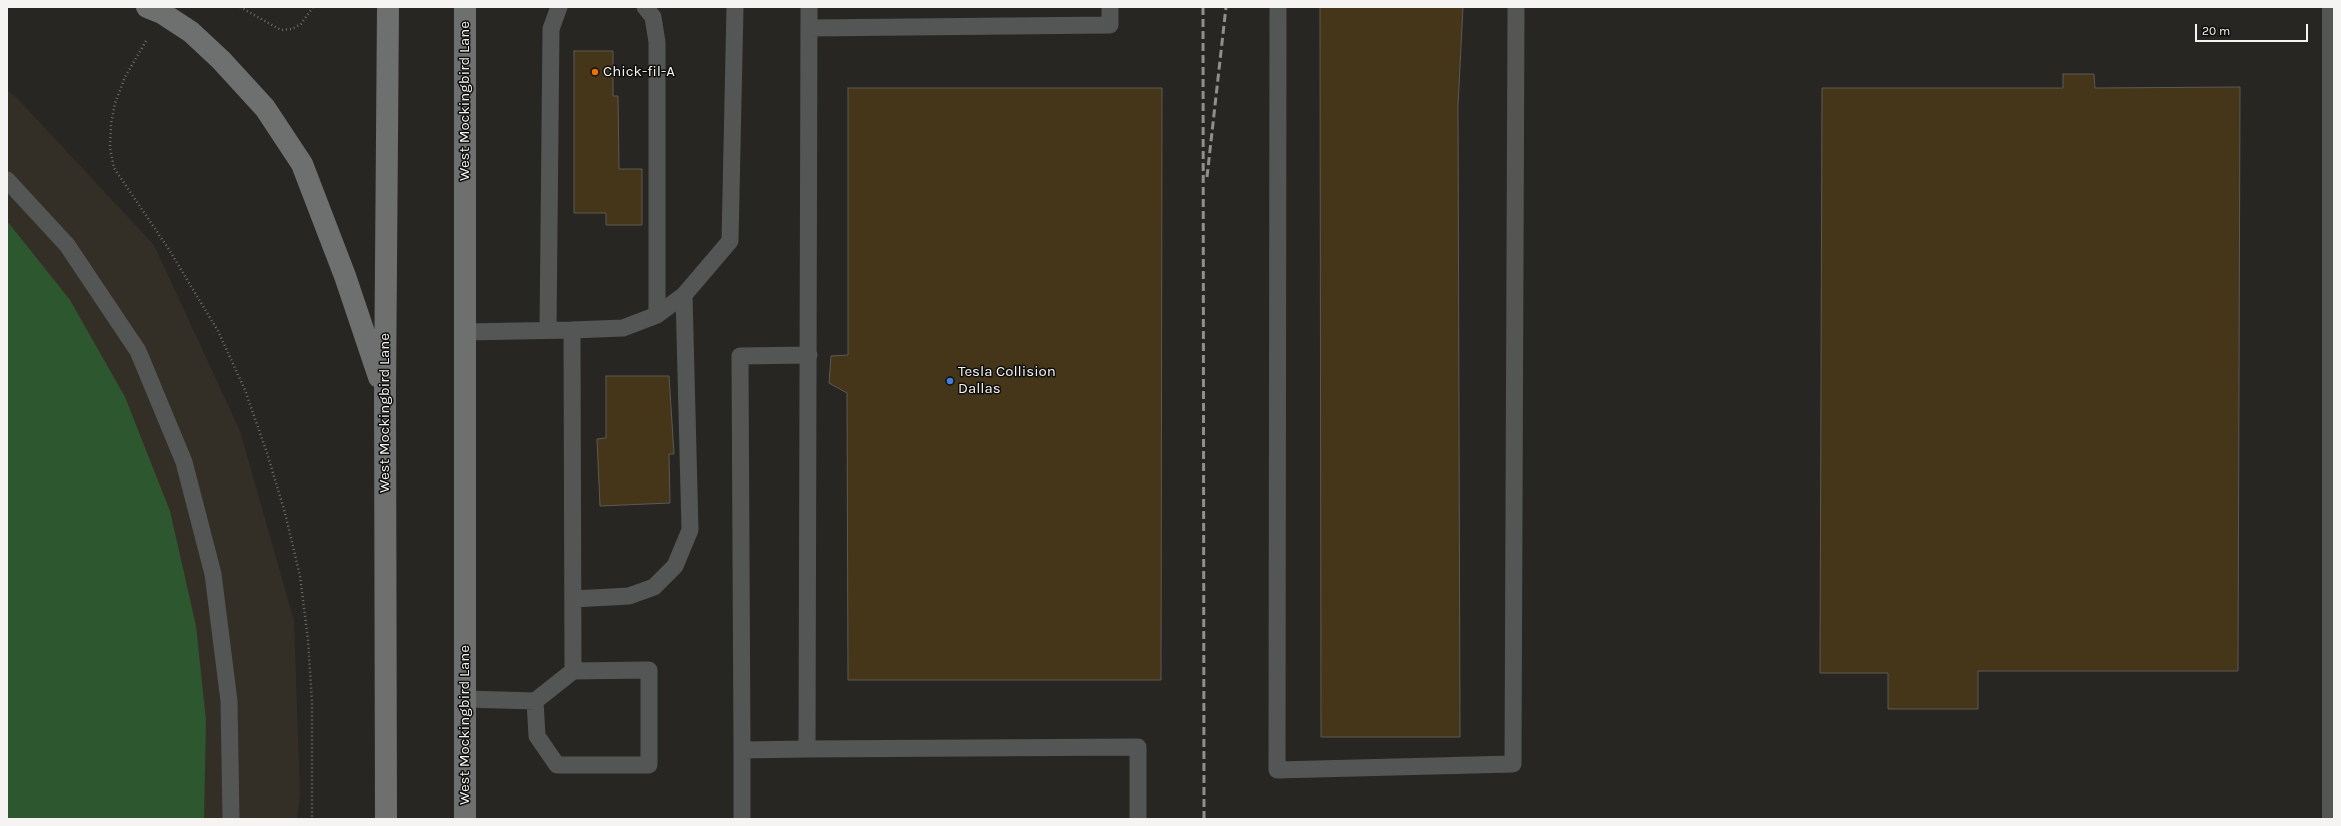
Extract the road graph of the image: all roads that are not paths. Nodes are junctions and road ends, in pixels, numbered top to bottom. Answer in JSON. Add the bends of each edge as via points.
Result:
{"nodes":[{"id":1,"x":147,"y":7,"type":"edge"},
{"id":2,"x":388,"y":7,"type":"edge"},
{"id":3,"x":465,"y":7,"type":"edge"},
{"id":4,"x":559,"y":7,"type":"edge"},
{"id":5,"x":645,"y":7,"type":"edge"},
{"id":6,"x":735,"y":7,"type":"edge"},
{"id":7,"x":809,"y":7,"type":"edge"},
{"id":8,"x":1110,"y":7,"type":"edge"},
{"id":9,"x":1278,"y":7,"type":"edge"},
{"id":10,"x":1516,"y":7,"type":"edge"},
{"id":11,"x":2333,"y":7,"type":"edge"},
{"id":12,"x":809,"y":28,"type":"junction"},
{"id":13,"x":7,"y":180,"type":"edge"},
{"id":14,"x":684,"y":295,"type":"junction"},
{"id":15,"x":657,"y":315,"type":"junction"},
{"id":16,"x":548,"y":330,"type":"junction"},
{"id":17,"x":572,"y":330,"type":"junction"},
{"id":18,"x":465,"y":332,"type":"junction"},
{"id":19,"x":808,"y":355,"type":"junction"},
{"id":20,"x":384,"y":393,"type":"junction"},
{"id":21,"x":573,"y":599,"type":"junction"},
{"id":22,"x":573,"y":671,"type":"junction"},
{"id":23,"x":465,"y":699,"type":"junction"},
{"id":24,"x":535,"y":701,"type":"junction"},
{"id":25,"x":807,"y":749,"type":"junction"},
{"id":26,"x":742,"y":750,"type":"junction"},
{"id":27,"x":231,"y":819,"type":"edge"},
{"id":28,"x":386,"y":819,"type":"edge"},
{"id":29,"x":465,"y":819,"type":"edge"},
{"id":30,"x":742,"y":819,"type":"edge"},
{"id":31,"x":1138,"y":819,"type":"edge"},
{"id":32,"x":2333,"y":819,"type":"edge"}],
"edges":[{"from":1,"to":20,"type":"main road","via":[[162,13],[191,32],[221,60],[265,108],[302,164]]},
{"from":2,"to":20,"type":"main road","name":"West Mockingbird Lane"},
{"from":3,"to":18,"type":"main road","name":"West Mockingbird Lane"},
{"from":4,"to":16,"type":"lane","via":[[551,28]]},
{"from":5,"to":15,"type":"lane","via":[[653,17],[657,42]]},
{"from":6,"to":14,"type":"lane","via":[[730,242]]},
{"from":7,"to":12,"type":"lane"},
{"from":8,"to":12,"type":"lane","via":[[1110,25]]},
{"from":9,"to":10,"type":"lane","via":[[1277,770],[1513,764]]},
{"from":11,"to":32,"type":"street"},
{"from":12,"to":19,"type":"lane"},
{"from":13,"to":27,"type":"lane","via":[[67,245],[138,351],[184,462],[213,574],[228,701]]},
{"from":14,"to":15,"type":"lane"},
{"from":14,"to":21,"type":"lane","via":[[690,530],[675,566],[654,587],[630,596]]},
{"from":15,"to":17,"type":"lane","via":[[623,328]]},
{"from":16,"to":17,"type":"lane"},
{"from":16,"to":18,"type":"lane"},
{"from":17,"to":21,"type":"lane"},
{"from":18,"to":23,"type":"main road","name":"West Mockingbird Lane"},
{"from":19,"to":25,"type":"lane"},
{"from":19,"to":26,"type":"lane","via":[[740,356]]},
{"from":20,"to":28,"type":"main road","name":"West Mockingbird Lane"},
{"from":21,"to":22,"type":"lane"},
{"from":22,"to":24,"type":"lane"},
{"from":22,"to":24,"type":"lane","via":[[649,670],[650,766],[557,765],[537,736]]},
{"from":23,"to":24,"type":"lane"},
{"from":23,"to":29,"type":"main road","name":"West Mockingbird Lane"},
{"from":25,"to":26,"type":"lane"},
{"from":25,"to":31,"type":"lane","via":[[1138,747]]},
{"from":26,"to":30,"type":"lane"}]}
